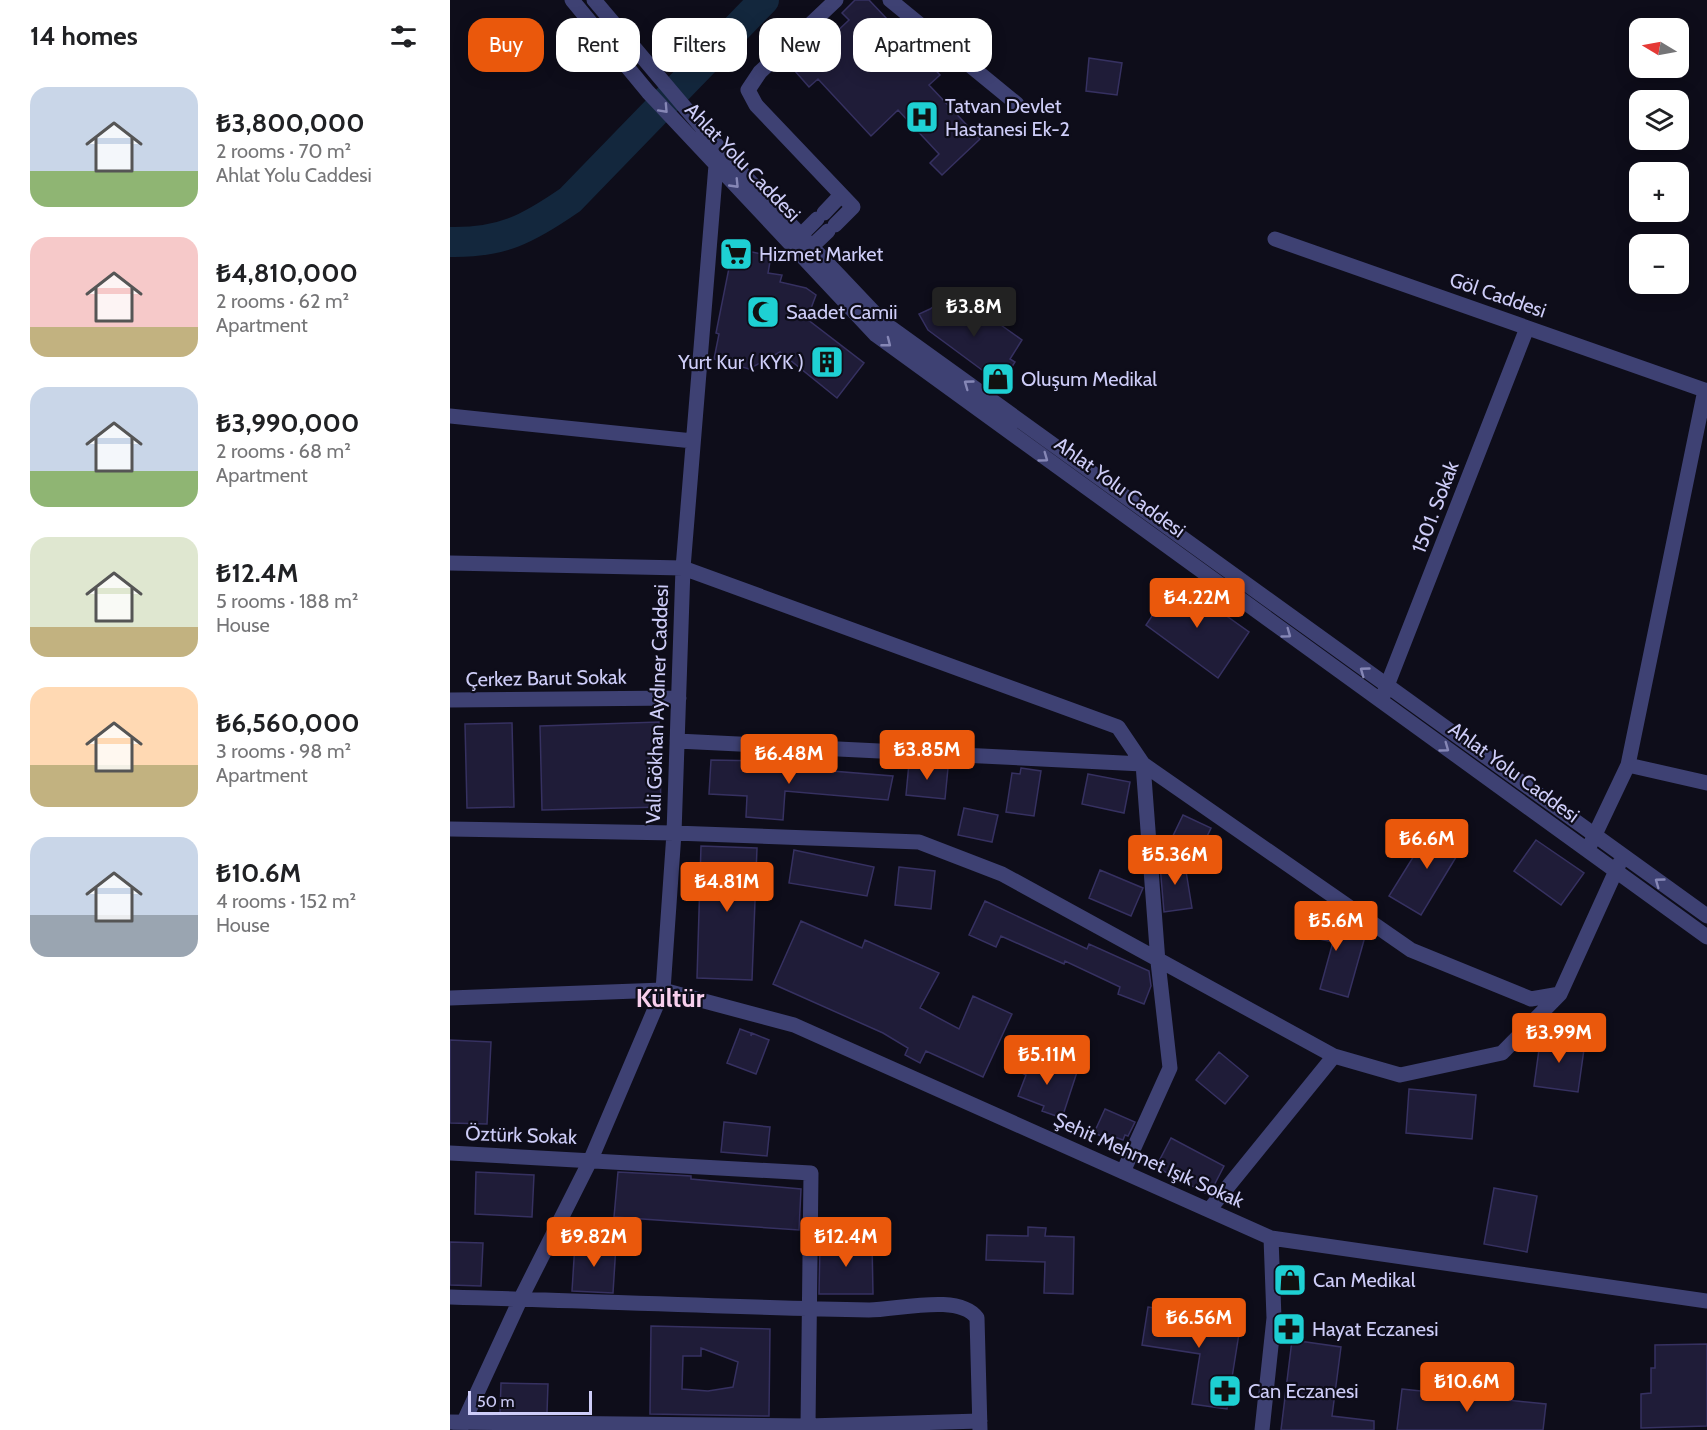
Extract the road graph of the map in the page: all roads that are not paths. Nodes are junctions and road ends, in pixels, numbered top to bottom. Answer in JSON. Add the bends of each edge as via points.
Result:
{"nodes":[{"id":1,"x":572,"y":0,"type":"edge"},
{"id":2,"x":594,"y":0,"type":"edge"},
{"id":3,"x":836,"y":0,"type":"edge"},
{"id":4,"x":890,"y":0,"type":"edge"},
{"id":5,"x":1017,"y":104,"type":"dead end"},
{"id":6,"x":721,"y":160,"type":"junction"},
{"id":7,"x":842,"y":195,"type":"junction"},
{"id":8,"x":796,"y":239,"type":"junction"},
{"id":9,"x":1275,"y":239,"type":"dead end"},
{"id":10,"x":808,"y":251,"type":"junction"},
{"id":11,"x":1527,"y":328,"type":"junction"},
{"id":12,"x":1706,"y":391,"type":"edge"},
{"id":13,"x":450,"y":416,"type":"edge"},
{"id":14,"x":693,"y":441,"type":"junction"},
{"id":15,"x":450,"y":563,"type":"edge"},
{"id":16,"x":683,"y":568,"type":"junction"},
{"id":17,"x":1384,"y":695,"type":"junction"},
{"id":18,"x":679,"y":698,"type":"junction"},
{"id":19,"x":450,"y":700,"type":"edge"},
{"id":20,"x":677,"y":741,"type":"junction"},
{"id":21,"x":1143,"y":764,"type":"junction"},
{"id":22,"x":1628,"y":765,"type":"junction"},
{"id":23,"x":1707,"y":783,"type":"edge"},
{"id":24,"x":450,"y":829,"type":"edge"},
{"id":25,"x":674,"y":833,"type":"junction"},
{"id":26,"x":1595,"y":836,"type":"junction"},
{"id":27,"x":1586,"y":850,"type":"junction"},
{"id":28,"x":1624,"y":857,"type":"junction"},
{"id":29,"x":1615,"y":871,"type":"junction"},
{"id":30,"x":1707,"y":916,"type":"edge"},
{"id":31,"x":1707,"y":937,"type":"edge"},
{"id":32,"x":1158,"y":962,"type":"junction"},
{"id":33,"x":663,"y":990,"type":"junction"},
{"id":34,"x":1560,"y":994,"type":"junction"},
{"id":35,"x":450,"y":998,"type":"edge"},
{"id":36,"x":1334,"y":1056,"type":"junction"},
{"id":37,"x":450,"y":1153,"type":"edge"},
{"id":38,"x":591,"y":1159,"type":"junction"},
{"id":39,"x":1123,"y":1172,"type":"junction"},
{"id":40,"x":1209,"y":1210,"type":"junction"},
{"id":41,"x":1270,"y":1238,"type":"junction"},
{"id":42,"x":450,"y":1297,"type":"edge"},
{"id":43,"x":520,"y":1300,"type":"junction"},
{"id":44,"x":1707,"y":1301,"type":"edge"},
{"id":45,"x":808,"y":1309,"type":"junction"},
{"id":46,"x":458,"y":1425,"type":"edge"},
{"id":47,"x":980,"y":1425,"type":"edge"},
{"id":48,"x":808,"y":1426,"type":"junction"},
{"id":49,"x":1262,"y":1430,"type":"edge"}],
"edges":[{"from":1,"to":6,"type":"street","name":"Ahlat Yolu Caddesi","one_way":true,"via":[[680,127]]},
{"from":2,"to":6,"type":"street","name":"Ahlat Yolu Caddesi","via":[[690,115]]},
{"from":3,"to":7,"type":"street","via":[[760,72],[748,90],[756,105]]},
{"from":4,"to":5,"type":"street"},
{"from":6,"to":8,"type":"street","name":"Ahlat Yolu Caddesi"},
{"from":6,"to":14,"type":"street","name":"Vali Gökhan Aydıner Caddesi"},
{"from":7,"to":8,"type":"street"},
{"from":7,"to":10,"type":"street","via":[[853,207]]},
{"from":8,"to":10,"type":"street","name":"Ahlat Yolu Caddesi"},
{"from":9,"to":11,"type":"street","name":"Göl Caddesi"},
{"from":10,"to":17,"type":"street","name":"Ahlat Yolu Caddesi","via":[[883,322],[1144,521]]},
{"from":11,"to":12,"type":"street","name":"Göl Caddesi"},
{"from":11,"to":17,"type":"street","name":"1501. Sokak"},
{"from":12,"to":22,"type":"street"},
{"from":13,"to":14,"type":"street"},
{"from":14,"to":16,"type":"street","name":"Vali Gökhan Aydıner Caddesi"},
{"from":15,"to":16,"type":"street"},
{"from":16,"to":18,"type":"street","name":"Vali Gökhan Aydıner Caddesi"},
{"from":16,"to":21,"type":"street","via":[[1118,727]]},
{"from":17,"to":26,"type":"street","name":"Ahlat Yolu Caddesi"},
{"from":17,"to":27,"type":"street","name":"Ahlat Yolu Caddesi","one_way":true},
{"from":18,"to":19,"type":"street","name":"Çerkez Barut Sokak"},
{"from":18,"to":20,"type":"street","name":"Vali Gökhan Aydıner Caddesi"},
{"from":20,"to":21,"type":"street"},
{"from":20,"to":25,"type":"street","name":"Vali Gökhan Aydıner Caddesi"},
{"from":21,"to":32,"type":"street"},
{"from":21,"to":34,"type":"street","via":[[1411,950],[1531,999]]},
{"from":22,"to":23,"type":"street"},
{"from":22,"to":26,"type":"street"},
{"from":24,"to":25,"type":"street"},
{"from":25,"to":32,"type":"street","via":[[919,842],[1002,874]]},
{"from":25,"to":33,"type":"street","name":"Vali Gökhan Aydıner Caddesi"},
{"from":26,"to":27,"type":"street"},
{"from":26,"to":28,"type":"street","name":"Ahlat Yolu Caddesi"},
{"from":27,"to":29,"type":"street","name":"Ahlat Yolu Caddesi"},
{"from":28,"to":29,"type":"street"},
{"from":30,"to":28,"type":"street","name":"Ahlat Yolu Caddesi","one_way":true},
{"from":29,"to":31,"type":"street","name":"Ahlat Yolu Caddesi"},
{"from":29,"to":34,"type":"street"},
{"from":32,"to":36,"type":"street"},
{"from":32,"to":39,"type":"street","via":[[1170,1068]]},
{"from":33,"to":35,"type":"street","name":"Şehit Mehmet Işık Sokak"},
{"from":33,"to":38,"type":"street","name":"Vali Gökhan Aydıner Caddesi"},
{"from":33,"to":39,"type":"street","name":"Şehit Mehmet Işık Sokak","via":[[794,1024]]},
{"from":34,"to":36,"type":"street","via":[[1502,1053],[1400,1075]]},
{"from":36,"to":40,"type":"street"},
{"from":37,"to":38,"type":"street","name":"Öztürk Sokak"},
{"from":38,"to":43,"type":"street","name":"Vali Gökhan Aydıner Caddesi"},
{"from":38,"to":45,"type":"street","name":"Öztürk Sokak","via":[[811,1173]]},
{"from":39,"to":40,"type":"street","name":"Şehit Mehmet Işık Sokak"},
{"from":40,"to":41,"type":"street","name":"Şehit Mehmet Işık Sokak"},
{"from":41,"to":44,"type":"street","name":"Şehit Mehmet Işık Sokak"},
{"from":41,"to":49,"type":"street","via":[[1274,1318]]},
{"from":42,"to":43,"type":"street"},
{"from":43,"to":45,"type":"street"},
{"from":43,"to":46,"type":"street","name":"Vali Gökhan Aydıner Caddesi"},
{"from":45,"to":47,"type":"street","via":[[881,1310],[952,1304],[971,1310],[977,1318]]},
{"from":45,"to":48,"type":"street"},
{"from":46,"to":48,"type":"street"},
{"from":47,"to":48,"type":"street"}]}
